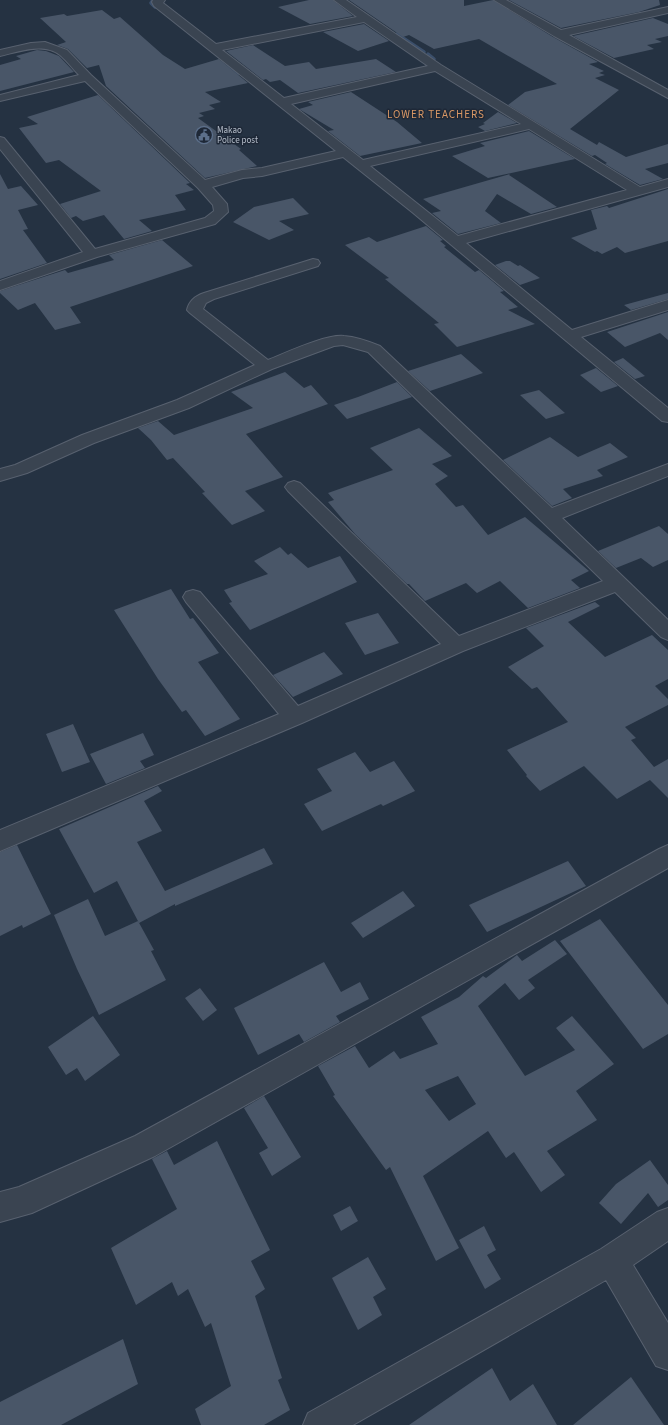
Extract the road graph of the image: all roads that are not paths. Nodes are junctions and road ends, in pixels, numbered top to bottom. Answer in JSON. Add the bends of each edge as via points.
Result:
{"nodes":[{"id":1,"x":160,"y":0,"type":"edge"},
{"id":2,"x":339,"y":0,"type":"edge"},
{"id":3,"x":499,"y":0,"type":"edge"},
{"id":4,"x":668,"y":10,"type":"edge"},
{"id":5,"x":367,"y":18,"type":"junction"},
{"id":6,"x":558,"y":34,"type":"junction"},
{"id":7,"x":214,"y":48,"type":"junction"},
{"id":8,"x":0,"y":53,"type":"edge"},
{"id":9,"x":438,"y":66,"type":"junction"},
{"id":10,"x":87,"y":77,"type":"junction"},
{"id":11,"x":668,"y":95,"type":"edge"},
{"id":12,"x":0,"y":98,"type":"edge"},
{"id":13,"x":283,"y":102,"type":"junction"},
{"id":14,"x":532,"y":125,"type":"junction"},
{"id":15,"x":0,"y":141,"type":"edge"},
{"id":16,"x":344,"y":153,"type":"junction"},
{"id":17,"x":360,"y":164,"type":"junction"},
{"id":18,"x":668,"y":183,"type":"edge"},
{"id":19,"x":203,"y":185,"type":"junction"},
{"id":20,"x":638,"y":191,"type":"junction"},
{"id":21,"x":456,"y":241,"type":"junction"},
{"id":22,"x":92,"y":254,"type":"junction"},
{"id":23,"x":313,"y":263,"type":"dead end"},
{"id":24,"x":0,"y":286,"type":"edge"},
{"id":25,"x":668,"y":305,"type":"edge"},
{"id":26,"x":571,"y":335,"type":"junction"},
{"id":27,"x":266,"y":366,"type":"junction"},
{"id":28,"x":668,"y":417,"type":"edge"},
{"id":29,"x":668,"y":470,"type":"edge"},
{"id":30,"x":0,"y":474,"type":"edge"},
{"id":31,"x":294,"y":487,"type":"dead end"},
{"id":32,"x":549,"y":516,"type":"junction"},
{"id":33,"x":617,"y":583,"type":"junction"},
{"id":34,"x":193,"y":597,"type":"dead end"},
{"id":35,"x":668,"y":632,"type":"edge"},
{"id":36,"x":456,"y":646,"type":"junction"},
{"id":37,"x":294,"y":717,"type":"junction"},
{"id":38,"x":0,"y":841,"type":"edge"},
{"id":39,"x":668,"y":856,"type":"edge"},
{"id":40,"x":0,"y":1207,"type":"edge"},
{"id":41,"x":668,"y":1223,"type":"edge"},
{"id":42,"x":612,"y":1260,"type":"junction"},
{"id":43,"x":668,"y":1354,"type":"edge"},
{"id":44,"x":336,"y":1421,"type":"edge"}],
"edges":[{"from":1,"to":7,"type":"street","via":[[158,4]]},
{"from":2,"to":5,"type":"street"},
{"from":3,"to":6,"type":"street"},
{"from":4,"to":6,"type":"street"},
{"from":5,"to":7,"type":"street"},
{"from":5,"to":9,"type":"street"},
{"from":6,"to":11,"type":"street"},
{"from":7,"to":13,"type":"street"},
{"from":8,"to":10,"type":"street","via":[[45,45],[63,52]]},
{"from":9,"to":13,"type":"street"},
{"from":9,"to":14,"type":"street"},
{"from":10,"to":12,"type":"street"},
{"from":10,"to":19,"type":"street"},
{"from":13,"to":16,"type":"street"},
{"from":14,"to":17,"type":"street"},
{"from":14,"to":20,"type":"street"},
{"from":15,"to":22,"type":"street"},
{"from":16,"to":17,"type":"street"},
{"from":16,"to":19,"type":"street","via":[[262,172],[242,174]]},
{"from":17,"to":21,"type":"street"},
{"from":18,"to":20,"type":"street"},
{"from":19,"to":22,"type":"street","via":[[220,204],[221,212],[210,221]]},
{"from":20,"to":21,"type":"street"},
{"from":21,"to":26,"type":"street"},
{"from":22,"to":24,"type":"street"},
{"from":23,"to":27,"type":"street","via":[[212,295],[195,305],[194,310]]},
{"from":25,"to":26,"type":"street"},
{"from":26,"to":28,"type":"street"},
{"from":27,"to":30,"type":"street","via":[[169,410],[88,439],[21,469]]},
{"from":27,"to":32,"type":"street","via":[[343,340],[374,349]]},
{"from":29,"to":32,"type":"street"},
{"from":31,"to":36,"type":"street"},
{"from":32,"to":33,"type":"street"},
{"from":33,"to":35,"type":"street"},
{"from":33,"to":36,"type":"street"},
{"from":34,"to":37,"type":"street"},
{"from":36,"to":37,"type":"street"},
{"from":37,"to":38,"type":"street"},
{"from":39,"to":40,"type":"street","via":[[144,1146],[22,1202]]},
{"from":41,"to":42,"type":"street"},
{"from":42,"to":43,"type":"street"},
{"from":42,"to":44,"type":"street"}]}
